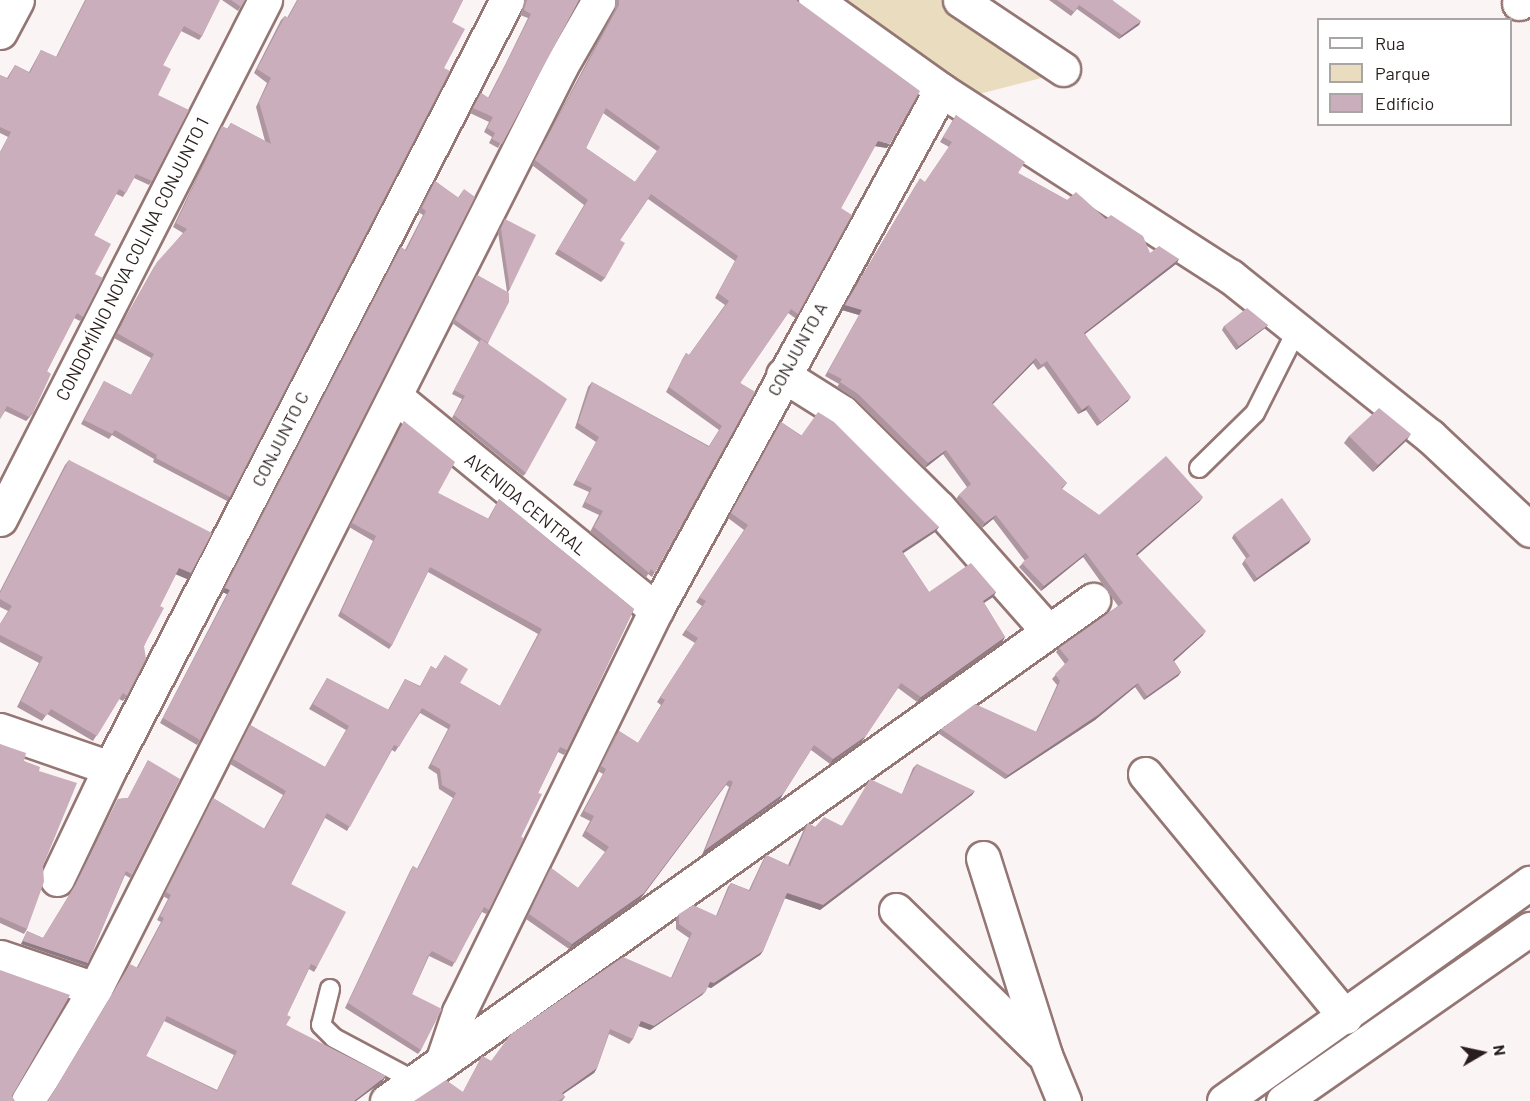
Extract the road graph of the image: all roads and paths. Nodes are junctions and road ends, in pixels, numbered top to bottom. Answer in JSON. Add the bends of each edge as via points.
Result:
{"nodes":[{"id":1,"x":17,"y":0,"type":"edge"},
{"id":2,"x":265,"y":0,"type":"edge"},
{"id":3,"x":507,"y":0,"type":"edge"},
{"id":4,"x":599,"y":0,"type":"edge"},
{"id":5,"x":815,"y":0,"type":"edge"},
{"id":6,"x":960,"y":0,"type":"edge"},
{"id":7,"x":0,"y":32,"type":"edge"},
{"id":8,"x":1063,"y":69,"type":"dead end"},
{"id":9,"x":941,"y":90,"type":"junction"},
{"id":10,"x":1297,"y":330,"type":"junction"},
{"id":11,"x":783,"y":375,"type":"junction"},
{"id":12,"x":397,"y":398,"type":"junction"},
{"id":13,"x":1199,"y":468,"type":"dead end"},
{"id":14,"x":0,"y":519,"type":"edge"},
{"id":15,"x":1530,"y":530,"type":"edge"},
{"id":16,"x":1093,"y":600,"type":"dead end"},
{"id":17,"x":656,"y":610,"type":"junction"},
{"id":18,"x":1047,"y":630,"type":"junction"},
{"id":19,"x":0,"y":730,"type":"edge"},
{"id":20,"x":110,"y":768,"type":"junction"},
{"id":21,"x":1145,"y":774,"type":"dead end"},
{"id":22,"x":983,"y":858,"type":"dead end"},
{"id":23,"x":57,"y":879,"type":"dead end"},
{"id":24,"x":1530,"y":883,"type":"edge"},
{"id":25,"x":896,"y":910,"type":"dead end"},
{"id":26,"x":1530,"y":929,"type":"edge"},
{"id":27,"x":0,"y":957,"type":"edge"},
{"id":28,"x":330,"y":988,"type":"dead end"},
{"id":29,"x":94,"y":989,"type":"junction"},
{"id":30,"x":1346,"y":1017,"type":"junction"},
{"id":31,"x":1045,"y":1055,"type":"junction"},
{"id":32,"x":442,"y":1062,"type":"junction"},
{"id":33,"x":415,"y":1081,"type":"junction"},
{"id":34,"x":28,"y":1101,"type":"edge"},
{"id":35,"x":387,"y":1101,"type":"edge"},
{"id":36,"x":1064,"y":1101,"type":"edge"},
{"id":37,"x":1224,"y":1101,"type":"edge"},
{"id":38,"x":1283,"y":1101,"type":"edge"}],
"edges":[{"from":1,"to":7,"type":"street"},
{"from":2,"to":14,"type":"street","name":"CONDOMÍNIO NOVA COLINA CONJUNTO 1"},
{"from":3,"to":20,"type":"street","name":"CONJUNTO C"},
{"from":4,"to":12,"type":"street","via":[[561,66]]},
{"from":5,"to":9,"type":"street"},
{"from":6,"to":8,"type":"street"},
{"from":9,"to":10,"type":"street","via":[[1230,276]]},
{"from":9,"to":11,"type":"street","name":"CONJUNTO A"},
{"from":10,"to":13,"type":"lane","via":[[1255,413]]},
{"from":10,"to":15,"type":"street","via":[[1430,436]]},
{"from":11,"to":17,"type":"street","name":"CONJUNTO A"},
{"from":11,"to":18,"type":"street","via":[[842,412],[939,508]]},
{"from":12,"to":17,"type":"street","name":"AVENIDA CENTRAL"},
{"from":12,"to":29,"type":"street"},
{"from":16,"to":18,"type":"street"},
{"from":17,"to":32,"type":"street","name":"CONJUNTO A","via":[[459,1012]]},
{"from":18,"to":32,"type":"street"},
{"from":19,"to":20,"type":"street"},
{"from":20,"to":23,"type":"street","name":"CONJUNTO C"},
{"from":21,"to":30,"type":"street"},
{"from":22,"to":31,"type":"street"},
{"from":24,"to":30,"type":"street"},
{"from":25,"to":31,"type":"street"},
{"from":26,"to":38,"type":"street"},
{"from":27,"to":29,"type":"street"},
{"from":28,"to":33,"type":"lane","via":[[321,1025],[334,1038]]},
{"from":29,"to":34,"type":"street"},
{"from":30,"to":37,"type":"street"},
{"from":31,"to":36,"type":"street"},
{"from":32,"to":33,"type":"street"},
{"from":33,"to":35,"type":"street"}]}
